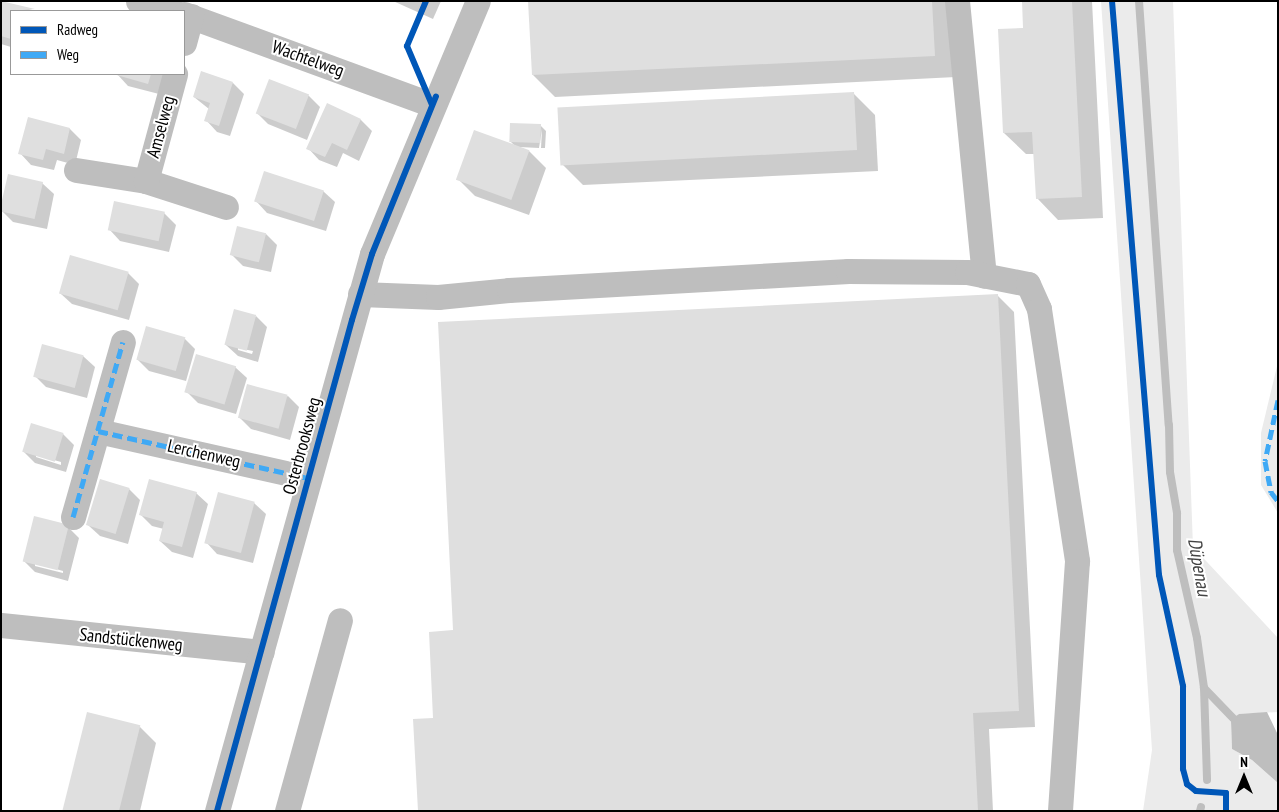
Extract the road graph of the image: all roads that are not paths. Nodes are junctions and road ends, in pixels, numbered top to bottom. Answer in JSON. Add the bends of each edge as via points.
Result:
{"nodes":[{"id":1,"x":138,"y":1,"type":"edge"},
{"id":2,"x":478,"y":1,"type":"edge"},
{"id":3,"x":957,"y":1,"type":"edge"},
{"id":4,"x":169,"y":10,"type":"edge"},
{"id":5,"x":185,"y":15,"type":"edge"},
{"id":6,"x":175,"y":75,"type":"edge"},
{"id":7,"x":432,"y":105,"type":"junction"},
{"id":8,"x":76,"y":170,"type":"dead end"},
{"id":9,"x":146,"y":181,"type":"junction"},
{"id":10,"x":226,"y":208,"type":"dead end"},
{"id":11,"x":984,"y":276,"type":"junction"},
{"id":12,"x":360,"y":294,"type":"junction"},
{"id":13,"x":123,"y":342,"type":"dead end"},
{"id":14,"x":98,"y":431,"type":"junction"},
{"id":15,"x":309,"y":478,"type":"junction"},
{"id":16,"x":73,"y":517,"type":"dead end"},
{"id":17,"x":340,"y":620,"type":"dead end"},
{"id":18,"x":1,"y":625,"type":"edge"},
{"id":19,"x":262,"y":652,"type":"junction"},
{"id":20,"x":217,"y":811,"type":"edge"},
{"id":21,"x":287,"y":811,"type":"edge"},
{"id":22,"x":1060,"y":811,"type":"edge"}],
"edges":[{"from":1,"to":4,"type":"street","name":"Wachtelweg"},
{"from":2,"to":7,"type":"street","name":"Osterbrooksweg"},
{"from":3,"to":11,"type":"street"},
{"from":5,"to":7,"type":"street","name":"Wachtelweg"},
{"from":6,"to":9,"type":"street","name":"Amselweg"},
{"from":7,"to":12,"type":"street","name":"Osterbrooksweg","via":[[372,254]]},
{"from":8,"to":9,"type":"street","name":"Amselweg"},
{"from":9,"to":10,"type":"street","name":"Amselweg"},
{"from":11,"to":12,"type":"street","via":[[967,272],[848,271],[438,297]]},
{"from":11,"to":22,"type":"street","via":[[1028,284],[1039,309],[1077,560]]},
{"from":12,"to":15,"type":"street","name":"Osterbrooksweg"},
{"from":13,"to":14,"type":"street"},
{"from":14,"to":15,"type":"street","name":"Lerchenweg"},
{"from":14,"to":16,"type":"street"},
{"from":15,"to":19,"type":"street","name":"Osterbrooksweg"},
{"from":17,"to":21,"type":"street"},
{"from":18,"to":19,"type":"street","name":"Sandstückenweg"},
{"from":19,"to":20,"type":"street","name":"Osterbrooksweg"}]}
